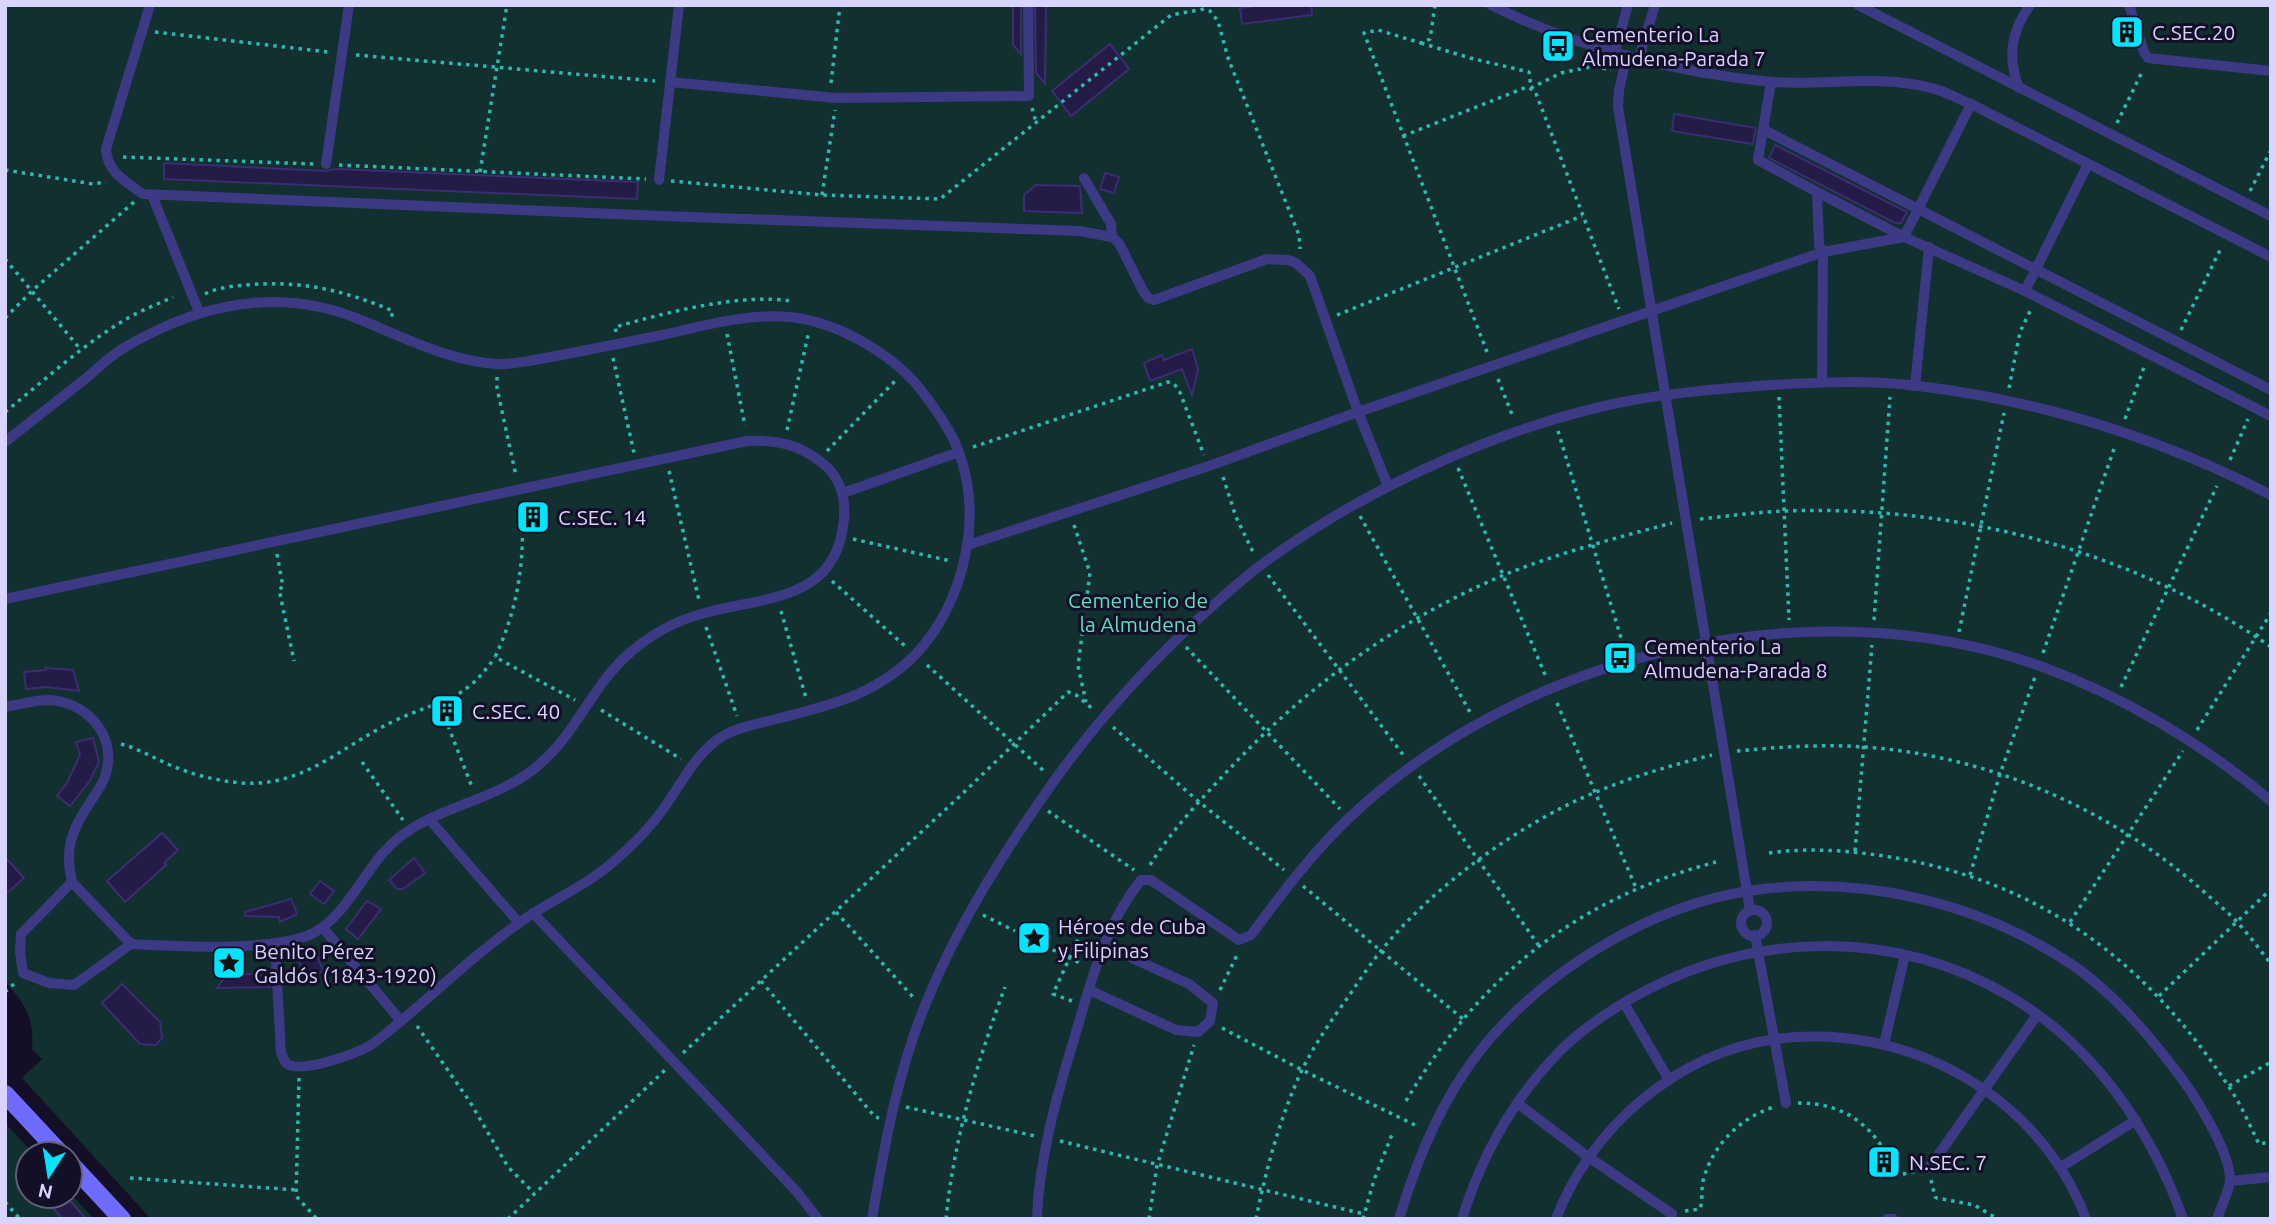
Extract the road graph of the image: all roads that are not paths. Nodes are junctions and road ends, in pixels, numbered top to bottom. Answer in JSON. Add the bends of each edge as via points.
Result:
{"nodes":[{"id":1,"x":150,"y":5,"type":"edge"},
{"id":2,"x":349,"y":5,"type":"edge"},
{"id":3,"x":679,"y":5,"type":"edge"},
{"id":4,"x":1028,"y":5,"type":"edge"},
{"id":5,"x":1491,"y":5,"type":"edge"},
{"id":6,"x":1628,"y":5,"type":"edge"},
{"id":7,"x":1655,"y":5,"type":"edge"},
{"id":8,"x":1858,"y":5,"type":"edge"},
{"id":9,"x":2031,"y":5,"type":"edge"},
{"id":10,"x":2129,"y":5,"type":"edge"},
{"id":11,"x":1615,"y":51,"type":"junction"},
{"id":12,"x":1628,"y":55,"type":"junction"},
{"id":13,"x":1639,"y":58,"type":"junction"},
{"id":14,"x":2271,"y":71,"type":"edge"},
{"id":15,"x":670,"y":82,"type":"junction"},
{"id":16,"x":1771,"y":82,"type":"junction"},
{"id":17,"x":2018,"y":88,"type":"junction"},
{"id":18,"x":1971,"y":104,"type":"junction"},
{"id":19,"x":1764,"y":130,"type":"junction"},
{"id":20,"x":326,"y":164,"type":"road end"},
{"id":21,"x":2088,"y":164,"type":"junction"},
{"id":22,"x":1084,"y":178,"type":"dead end"},
{"id":23,"x":659,"y":180,"type":"road end"},
{"id":24,"x":1817,"y":192,"type":"junction"},
{"id":25,"x":147,"y":194,"type":"junction"},
{"id":26,"x":1918,"y":209,"type":"junction"},
{"id":27,"x":2271,"y":216,"type":"edge"},
{"id":28,"x":1904,"y":236,"type":"junction"},
{"id":29,"x":1112,"y":237,"type":"junction"},
{"id":30,"x":1929,"y":247,"type":"junction"},
{"id":31,"x":1822,"y":251,"type":"junction"},
{"id":32,"x":2271,"y":257,"type":"edge"},
{"id":33,"x":2035,"y":270,"type":"junction"},
{"id":34,"x":2025,"y":291,"type":"junction"},
{"id":35,"x":1653,"y":311,"type":"junction"},
{"id":36,"x":199,"y":312,"type":"junction"},
{"id":37,"x":1822,"y":382,"type":"junction"},
{"id":38,"x":1915,"y":386,"type":"junction"},
{"id":39,"x":2271,"y":390,"type":"edge"},
{"id":40,"x":1666,"y":395,"type":"junction"},
{"id":41,"x":1358,"y":412,"type":"junction"},
{"id":42,"x":2271,"y":416,"type":"edge"},
{"id":43,"x":5,"y":442,"type":"edge"},
{"id":44,"x":959,"y":452,"type":"junction"},
{"id":45,"x":1388,"y":485,"type":"junction"},
{"id":46,"x":843,"y":493,"type":"junction"},
{"id":47,"x":2271,"y":495,"type":"edge"},
{"id":48,"x":968,"y":545,"type":"junction"},
{"id":49,"x":5,"y":598,"type":"edge"},
{"id":50,"x":1706,"y":643,"type":"junction"},
{"id":51,"x":5,"y":707,"type":"edge"},
{"id":52,"x":2271,"y":801,"type":"edge"},
{"id":53,"x":429,"y":819,"type":"junction"},
{"id":54,"x":72,"y":882,"type":"junction"},
{"id":55,"x":1748,"y":891,"type":"junction"},
{"id":56,"x":1751,"y":910,"type":"junction"},
{"id":57,"x":533,"y":913,"type":"junction"},
{"id":58,"x":519,"y":923,"type":"junction"},
{"id":59,"x":323,"y":928,"type":"junction"},
{"id":60,"x":1755,"y":935,"type":"junction"},
{"id":61,"x":131,"y":944,"type":"junction"},
{"id":62,"x":275,"y":944,"type":"junction"},
{"id":63,"x":1103,"y":945,"type":"junction"},
{"id":64,"x":1758,"y":950,"type":"junction"},
{"id":65,"x":1905,"y":955,"type":"junction"},
{"id":66,"x":1089,"y":990,"type":"junction"},
{"id":67,"x":1624,"y":1003,"type":"junction"},
{"id":68,"x":2037,"y":1015,"type":"junction"},
{"id":69,"x":405,"y":1017,"type":"junction"},
{"id":70,"x":1774,"y":1039,"type":"junction"},
{"id":71,"x":1884,"y":1044,"type":"junction"},
{"id":72,"x":1669,"y":1080,"type":"junction"},
{"id":73,"x":1985,"y":1088,"type":"junction"},
{"id":74,"x":5,"y":1094,"type":"edge"},
{"id":75,"x":1517,"y":1103,"type":"junction"},
{"id":76,"x":1786,"y":1103,"type":"road end"},
{"id":77,"x":2136,"y":1120,"type":"junction"},
{"id":78,"x":48,"y":1140,"type":"edge"},
{"id":79,"x":1587,"y":1156,"type":"junction"},
{"id":80,"x":2061,"y":1167,"type":"junction"},
{"id":81,"x":1929,"y":1168,"type":"road end"},
{"id":82,"x":2271,"y":1177,"type":"edge"},
{"id":83,"x":84,"y":1178,"type":"edge"},
{"id":84,"x":2230,"y":1181,"type":"junction"},
{"id":85,"x":1672,"y":1214,"type":"road end"},
{"id":86,"x":815,"y":1217,"type":"edge"},
{"id":87,"x":122,"y":1219,"type":"edge"},
{"id":88,"x":872,"y":1219,"type":"edge"},
{"id":89,"x":1037,"y":1219,"type":"edge"},
{"id":90,"x":1399,"y":1219,"type":"edge"},
{"id":91,"x":1462,"y":1219,"type":"edge"},
{"id":92,"x":1556,"y":1219,"type":"edge"},
{"id":93,"x":2086,"y":1219,"type":"edge"},
{"id":94,"x":2183,"y":1219,"type":"edge"},
{"id":95,"x":2217,"y":1219,"type":"edge"}],
"edges":[{"from":1,"to":25,"type":"lane","via":[[106,149],[118,176]]},
{"from":2,"to":20,"type":"lane"},
{"from":3,"to":15,"type":"lane"},
{"from":4,"to":15,"type":"lane","via":[[1029,96],[836,98]]},
{"from":5,"to":11,"type":"lane","via":[[1562,36]]},
{"from":6,"to":11,"type":"lane"},
{"from":7,"to":13,"type":"lane"},
{"from":8,"to":17,"type":"lane"},
{"from":9,"to":17,"type":"lane","via":[[2011,49]]},
{"from":10,"to":14,"type":"lane","via":[[2148,58]]},
{"from":11,"to":12,"type":"lane"},
{"from":12,"to":13,"type":"lane"},
{"from":12,"to":35,"type":"lane","via":[[1618,107]]},
{"from":13,"to":16,"type":"lane","via":[[1700,73]]},
{"from":15,"to":23,"type":"lane"},
{"from":16,"to":18,"type":"lane","via":[[1904,83],[1932,88]]},
{"from":16,"to":19,"type":"lane"},
{"from":17,"to":27,"type":"lane"},
{"from":18,"to":21,"type":"lane"},
{"from":18,"to":26,"type":"lane"},
{"from":19,"to":24,"type":"lane","via":[[1758,160]]},
{"from":19,"to":26,"type":"lane"},
{"from":21,"to":32,"type":"lane"},
{"from":21,"to":33,"type":"lane"},
{"from":22,"to":29,"type":"lane","via":[[1111,225]]},
{"from":24,"to":28,"type":"lane"},
{"from":24,"to":31,"type":"lane"},
{"from":25,"to":29,"type":"lane","via":[[1079,230]]},
{"from":25,"to":36,"type":"lane"},
{"from":26,"to":28,"type":"lane"},
{"from":26,"to":33,"type":"lane"},
{"from":28,"to":30,"type":"lane"},
{"from":28,"to":31,"type":"lane"},
{"from":29,"to":41,"type":"lane","via":[[1125,251],[1148,298],[1154,300],[1258,261],[1278,258],[1296,263],[1310,276]]},
{"from":30,"to":34,"type":"lane"},
{"from":30,"to":38,"type":"lane"},
{"from":31,"to":35,"type":"lane"},
{"from":31,"to":37,"type":"lane"},
{"from":33,"to":34,"type":"lane"},
{"from":33,"to":39,"type":"lane"},
{"from":34,"to":42,"type":"lane"},
{"from":35,"to":40,"type":"lane"},
{"from":35,"to":41,"type":"lane"},
{"from":36,"to":43,"type":"lane","via":[[121,350]]},
{"from":36,"to":44,"type":"lane","via":[[263,301],[304,303],[459,358],[498,365],[724,322],[789,317],[811,321],[861,341],[894,363],[929,400]]},
{"from":37,"to":38,"type":"lane"},
{"from":37,"to":40,"type":"lane"},
{"from":38,"to":47,"type":"lane","via":[[2007,400],[2121,430]]},
{"from":40,"to":45,"type":"lane","via":[[1555,420]]},
{"from":40,"to":50,"type":"lane"},
{"from":41,"to":45,"type":"lane"},
{"from":41,"to":48,"type":"lane"},
{"from":44,"to":46,"type":"lane"},
{"from":44,"to":48,"type":"lane","via":[[968,500]]},
{"from":45,"to":88,"type":"lane","via":[[1260,565],[1177,637],[1124,692],[1054,780],[1000,859],[951,946],[923,1009],[895,1104]]},
{"from":46,"to":49,"type":"lane","via":[[827,466],[809,453],[785,442],[747,441]]},
{"from":46,"to":53,"type":"lane","via":[[842,537],[823,573],[800,590],[778,598],[678,621],[615,666],[543,762],[519,779]]},
{"from":48,"to":57,"type":"lane","via":[[955,591],[915,655],[850,697],[740,728],[713,743],[638,839],[610,865]]},
{"from":50,"to":52,"type":"lane","via":[[1789,632],[1873,633],[1957,644],[2039,665],[2189,741]]},
{"from":50,"to":55,"type":"lane"},
{"from":50,"to":63,"type":"lane","via":[[1628,660],[1552,689],[1477,725],[1411,766],[1348,818],[1245,939],[1239,940],[1151,880],[1141,880]]},
{"from":51,"to":54,"type":"lane","via":[[62,702],[83,710],[98,724],[107,743],[106,774],[70,841]]},
{"from":53,"to":58,"type":"lane"},
{"from":53,"to":59,"type":"lane","via":[[384,852]]},
{"from":54,"to":61,"type":"lane"},
{"from":54,"to":61,"type":"lane","via":[[21,934],[23,974],[74,985]]},
{"from":55,"to":56,"type":"lane"},
{"from":55,"to":84,"type":"lane","via":[[1853,888],[1909,895],[1960,909],[2073,965],[2157,1046],[2186,1083],[2207,1119]]},
{"from":55,"to":90,"type":"lane","via":[[1706,901],[1627,932],[1555,978],[1522,1006],[1462,1077],[1432,1128]]},
{"from":56,"to":60,"type":"lane","via":[[1742,917],[1742,927]]},
{"from":56,"to":60,"type":"lane","via":[[1760,911],[1766,919],[1766,929]]},
{"from":57,"to":58,"type":"lane"},
{"from":57,"to":86,"type":"lane","via":[[797,1192]]},
{"from":58,"to":69,"type":"lane"},
{"from":59,"to":62,"type":"lane"},
{"from":59,"to":69,"type":"lane"},
{"from":60,"to":64,"type":"lane"},
{"from":61,"to":62,"type":"lane"},
{"from":62,"to":69,"type":"lane","via":[[285,1062],[307,1066],[357,1052]]},
{"from":63,"to":66,"type":"lane"},
{"from":63,"to":66,"type":"lane","via":[[1189,984],[1213,1003],[1210,1021],[1198,1032],[1176,1030]]},
{"from":64,"to":65,"type":"lane","via":[[1870,948]]},
{"from":64,"to":67,"type":"lane","via":[[1687,971]]},
{"from":64,"to":70,"type":"lane"},
{"from":65,"to":68,"type":"lane","via":[[1975,978]]},
{"from":65,"to":71,"type":"lane"},
{"from":66,"to":89,"type":"lane","via":[[1048,1138]]},
{"from":67,"to":72,"type":"lane"},
{"from":67,"to":75,"type":"lane","via":[[1561,1050]]},
{"from":68,"to":73,"type":"lane"},
{"from":68,"to":77,"type":"lane","via":[[2089,1060]]},
{"from":70,"to":71,"type":"lane","via":[[1843,1037]]},
{"from":70,"to":72,"type":"lane","via":[[1731,1050]]},
{"from":70,"to":76,"type":"lane"},
{"from":71,"to":73,"type":"lane","via":[[1941,1065]]},
{"from":72,"to":79,"type":"lane","via":[[1637,1104]]},
{"from":73,"to":80,"type":"lane","via":[[2015,1113]]},
{"from":73,"to":81,"type":"lane"},
{"from":74,"to":78,"type":"street"},
{"from":75,"to":79,"type":"lane"},
{"from":75,"to":91,"type":"lane","via":[[1485,1157]]},
{"from":77,"to":80,"type":"lane"},
{"from":77,"to":94,"type":"lane"},
{"from":79,"to":85,"type":"lane"},
{"from":79,"to":92,"type":"lane"},
{"from":80,"to":93,"type":"lane"},
{"from":82,"to":84,"type":"lane"},
{"from":83,"to":87,"type":"street"},
{"from":84,"to":95,"type":"lane"}]}
